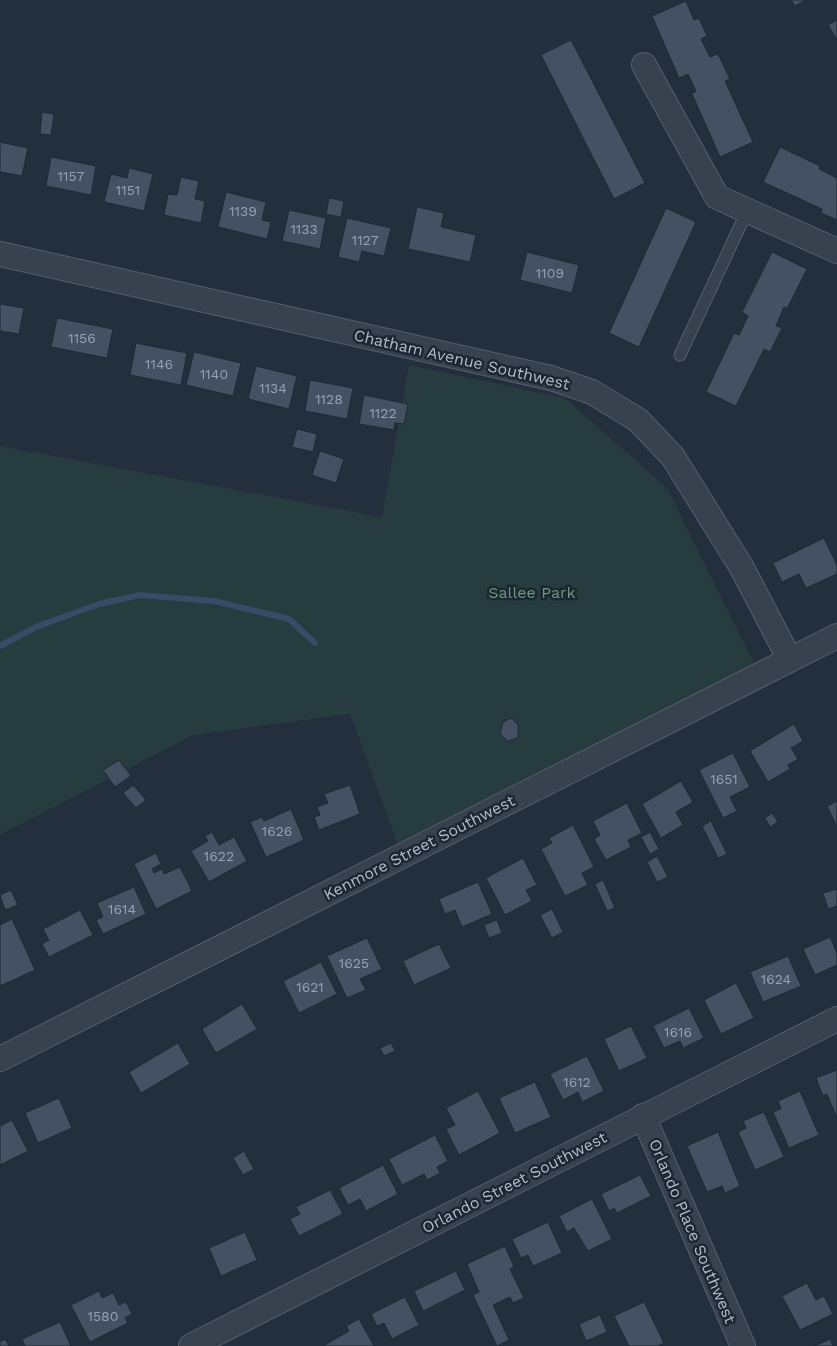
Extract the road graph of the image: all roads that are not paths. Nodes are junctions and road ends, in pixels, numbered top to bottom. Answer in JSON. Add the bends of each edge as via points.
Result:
{"nodes":[{"id":1,"x":644,"y":65,"type":"dead end"},
{"id":2,"x":747,"y":211,"type":"junction"},
{"id":3,"x":837,"y":251,"type":"edge"},
{"id":4,"x":0,"y":254,"type":"edge"},
{"id":5,"x":680,"y":355,"type":"dead end"},
{"id":6,"x":837,"y":636,"type":"edge"},
{"id":7,"x":790,"y":660,"type":"junction"},
{"id":8,"x":837,"y":1018,"type":"edge"},
{"id":9,"x":0,"y":1059,"type":"edge"},
{"id":10,"x":643,"y":1116,"type":"junction"},
{"id":11,"x":190,"y":1346,"type":"edge"},
{"id":12,"x":743,"y":1346,"type":"edge"}],
"edges":[{"from":1,"to":2,"type":"street","via":[[717,197]]},
{"from":2,"to":3,"type":"street"},
{"from":2,"to":5,"type":"lane"},
{"from":4,"to":7,"type":"street","name":"Chatham Avenue Southwest","via":[[552,378],[592,392],[638,420],[673,457],[742,568]]},
{"from":6,"to":7,"type":"street","name":"Kenmore Street Southwest"},
{"from":7,"to":9,"type":"street","name":"Kenmore Street Southwest"},
{"from":8,"to":10,"type":"street","name":"Orlando Street Southwest"},
{"from":10,"to":11,"type":"street","name":"Orlando Street Southwest"},
{"from":10,"to":12,"type":"street","name":"Orlando Place Southwest"}]}
